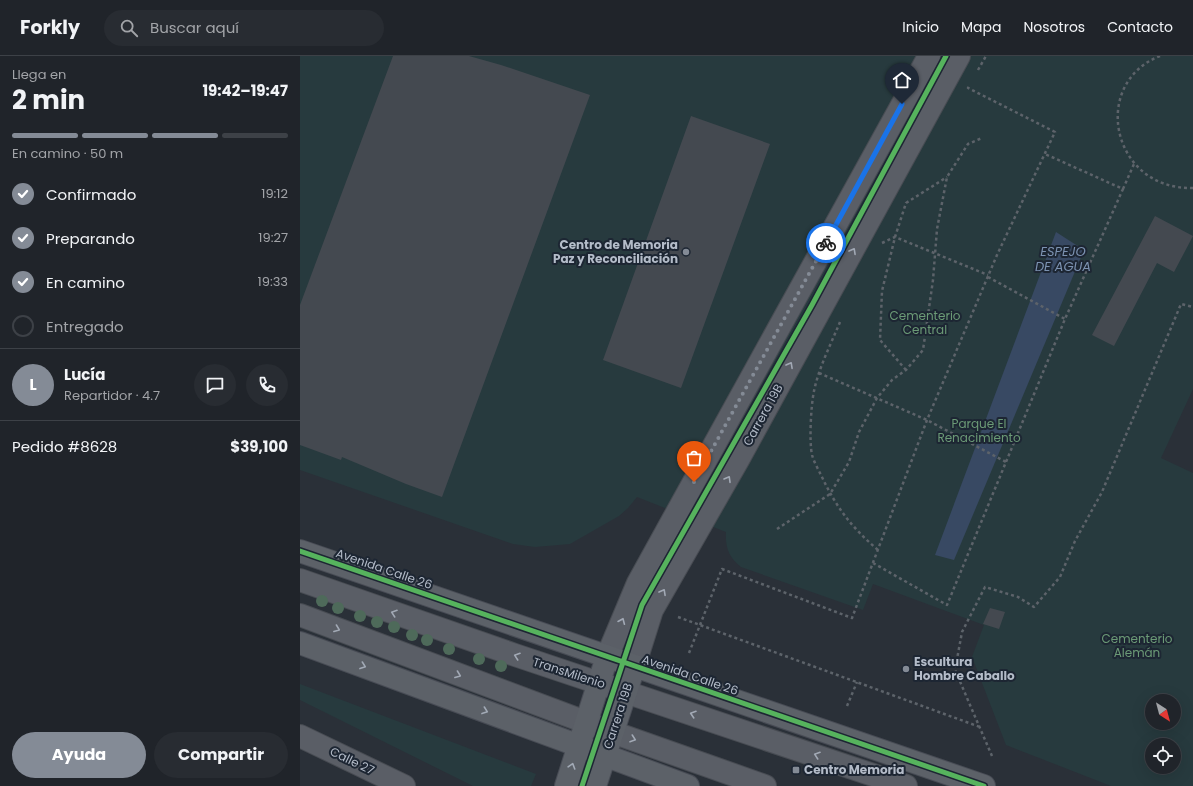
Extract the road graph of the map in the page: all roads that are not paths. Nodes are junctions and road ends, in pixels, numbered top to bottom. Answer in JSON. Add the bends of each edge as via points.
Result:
{"nodes":[{"id":1,"x":929,"y":56,"type":"edge"},
{"id":2,"x":959,"y":56,"type":"edge"},
{"id":3,"x":300,"y":551,"type":"edge"},
{"id":4,"x":300,"y":580,"type":"edge"},
{"id":5,"x":300,"y":615,"type":"edge"},
{"id":6,"x":300,"y":643,"type":"edge"},
{"id":7,"x":607,"y":657,"type":"junction"},
{"id":8,"x":634,"y":667,"type":"junction"},
{"id":9,"x":599,"y":683,"type":"junction"},
{"id":10,"x":626,"y":692,"type":"junction"},
{"id":11,"x":586,"y":721,"type":"junction"},
{"id":12,"x":612,"y":732,"type":"junction"},
{"id":13,"x":300,"y":736,"type":"edge"},
{"id":14,"x":578,"y":746,"type":"junction"},
{"id":15,"x":605,"y":756,"type":"junction"},
{"id":16,"x":404,"y":786,"type":"edge"},
{"id":17,"x":566,"y":786,"type":"edge"},
{"id":18,"x":595,"y":786,"type":"edge"},
{"id":19,"x":688,"y":786,"type":"edge"},
{"id":20,"x":765,"y":786,"type":"edge"},
{"id":21,"x":906,"y":786,"type":"edge"},
{"id":22,"x":984,"y":786,"type":"edge"}],
"edges":[{"from":7,"to":1,"type":"street","one_way":true,"via":[[638,583]]},
{"from":8,"to":2,"type":"street","name":"Carrera 19B","one_way":true,"via":[[652,610],[738,460]]},
{"from":3,"to":7,"type":"main road","name":"Avenida Calle 26"},
{"from":9,"to":4,"type":"street","name":"TransMilenio","one_way":true},
{"from":5,"to":11,"type":"street","one_way":true},
{"from":6,"to":14,"type":"main road","one_way":true},
{"from":7,"to":8,"type":"main road","name":"Avenida Calle 26"},
{"from":7,"to":9,"type":"main road"},
{"from":8,"to":10,"type":"main road","name":"Carrera 19B"},
{"from":8,"to":22,"type":"main road","name":"Avenida Calle 26"},
{"from":9,"to":10,"type":"street","name":"TransMilenio"},
{"from":9,"to":11,"type":"main road"},
{"from":10,"to":12,"type":"main road","name":"Carrera 19B"},
{"from":21,"to":10,"type":"street","name":"TransMilenio","one_way":true},
{"from":11,"to":12,"type":"street"},
{"from":11,"to":14,"type":"main road"},
{"from":12,"to":15,"type":"main road","name":"Carrera 19B"},
{"from":12,"to":20,"type":"street","one_way":true},
{"from":13,"to":16,"type":"street","name":"Calle 27"},
{"from":14,"to":15,"type":"main road"},
{"from":17,"to":14,"type":"main road","one_way":true},
{"from":15,"to":18,"type":"main road","name":"Carrera 19B"},
{"from":15,"to":19,"type":"main road"}]}
